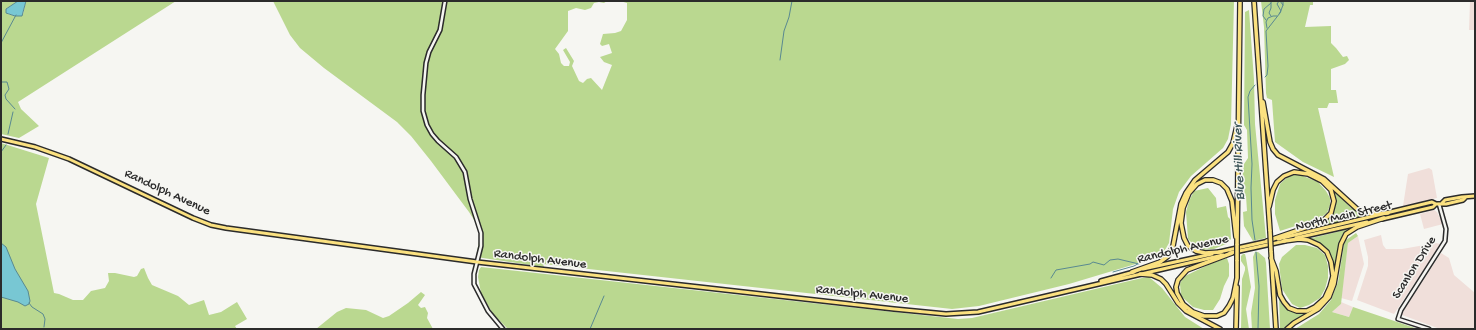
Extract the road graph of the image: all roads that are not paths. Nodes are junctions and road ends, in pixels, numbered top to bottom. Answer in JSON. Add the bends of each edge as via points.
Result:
{"nodes":[{"id":1,"x":445,"y":1,"type":"edge"},
{"id":2,"x":1240,"y":1,"type":"edge"},
{"id":3,"x":1254,"y":1,"type":"edge"},
{"id":4,"x":1260,"y":90,"type":"junction"},
{"id":5,"x":1239,"y":119,"type":"junction"},
{"id":6,"x":1,"y":139,"type":"edge"},
{"id":7,"x":1475,"y":196,"type":"edge"},
{"id":8,"x":1439,"y":204,"type":"junction"},
{"id":9,"x":1268,"y":212,"type":"junction"},
{"id":10,"x":1388,"y":213,"type":"junction"},
{"id":11,"x":1384,"y":218,"type":"junction"},
{"id":12,"x":1267,"y":241,"type":"junction"},
{"id":13,"x":1284,"y":241,"type":"junction"},
{"id":14,"x":1237,"y":245,"type":"junction"},
{"id":15,"x":1256,"y":246,"type":"junction"},
{"id":16,"x":1221,"y":252,"type":"junction"},
{"id":17,"x":1232,"y":253,"type":"junction"},
{"id":18,"x":1271,"y":258,"type":"junction"},
{"id":19,"x":477,"y":262,"type":"junction"},
{"id":20,"x":1132,"y":272,"type":"junction"},
{"id":21,"x":1140,"y":274,"type":"junction"},
{"id":22,"x":1237,"y":278,"type":"junction"},
{"id":23,"x":1092,"y":285,"type":"junction"},
{"id":24,"x":503,"y":329,"type":"edge"},
{"id":25,"x":1220,"y":329,"type":"edge"},
{"id":26,"x":1236,"y":329,"type":"edge"},
{"id":27,"x":1276,"y":329,"type":"edge"},
{"id":28,"x":1287,"y":329,"type":"edge"},
{"id":29,"x":1429,"y":329,"type":"edge"}],
"edges":[{"from":1,"to":19,"type":"main road","via":[[440,30],[426,63],[423,109],[431,132],[456,157],[465,172],[480,231],[481,246]]},
{"from":2,"to":5,"type":"highway"},
{"from":3,"to":4,"type":"highway"},
{"from":4,"to":9,"type":"highway"},
{"from":4,"to":10,"type":"highway","via":[[1270,142],[1277,154],[1322,177],[1357,209],[1372,214]]},
{"from":5,"to":14,"type":"highway"},
{"from":5,"to":20,"type":"highway","via":[[1229,150],[1196,179],[1185,194],[1169,254],[1162,261]]},
{"from":6,"to":19,"type":"main road","name":"Randolph Avenue","via":[[69,159],[215,226]]},
{"from":7,"to":8,"type":"main road","name":"North Main Street","via":[[1462,196]]},
{"from":8,"to":10,"type":"main road","name":"North Main Street","via":[[1432,202]]},
{"from":8,"to":11,"type":"main road","name":"North Main Street"},
{"from":8,"to":29,"type":"main road","name":"Scanlon Drive","via":[[1446,229],[1445,239],[1400,310],[1398,319]]},
{"from":9,"to":12,"type":"highway","via":[[1276,184],[1293,172],[1318,178],[1327,185],[1333,196],[1333,210],[1324,221]]},
{"from":9,"to":18,"type":"highway","bridge":true},
{"from":10,"to":12,"type":"main road","name":"North Main Street"},
{"from":11,"to":13,"type":"main road","name":"North Main Street"},
{"from":11,"to":28,"type":"highway","via":[[1355,228],[1346,234],[1341,244],[1330,296],[1320,307]]},
{"from":12,"to":15,"type":"main road","name":"North Main Street"},
{"from":13,"to":15,"type":"main road","name":"North Main Street"},
{"from":13,"to":18,"type":"highway","via":[[1308,240],[1319,245],[1328,254],[1333,276],[1330,289],[1323,299],[1307,311],[1297,312],[1289,308],[1280,295]]},
{"from":14,"to":16,"type":"highway","via":[[1232,201],[1228,190],[1216,181],[1201,182],[1190,191],[1184,206],[1181,220],[1183,236],[1188,246],[1196,251]]},
{"from":14,"to":22,"type":"highway","bridge":true},
{"from":15,"to":16,"type":"main road","name":"Randolph Avenue"},
{"from":15,"to":17,"type":"main road","name":"Randolph Avenue"},
{"from":16,"to":20,"type":"main road","name":"Randolph Avenue"},
{"from":17,"to":21,"type":"main road","name":"Randolph Avenue"},
{"from":17,"to":22,"type":"highway","via":[[1185,271],[1177,283],[1177,295],[1193,312],[1206,317],[1217,316],[1224,313],[1229,306]]},
{"from":18,"to":27,"type":"highway"},
{"from":19,"to":23,"type":"main road","name":"Randolph Avenue","via":[[949,314],[987,310]]},
{"from":19,"to":24,"type":"main road","via":[[475,287],[488,313]]},
{"from":20,"to":23,"type":"main road","name":"Randolph Avenue"},
{"from":21,"to":23,"type":"main road","name":"Randolph Avenue"},
{"from":21,"to":25,"type":"highway","via":[[1161,279],[1186,311]]},
{"from":22,"to":26,"type":"highway"}]}
